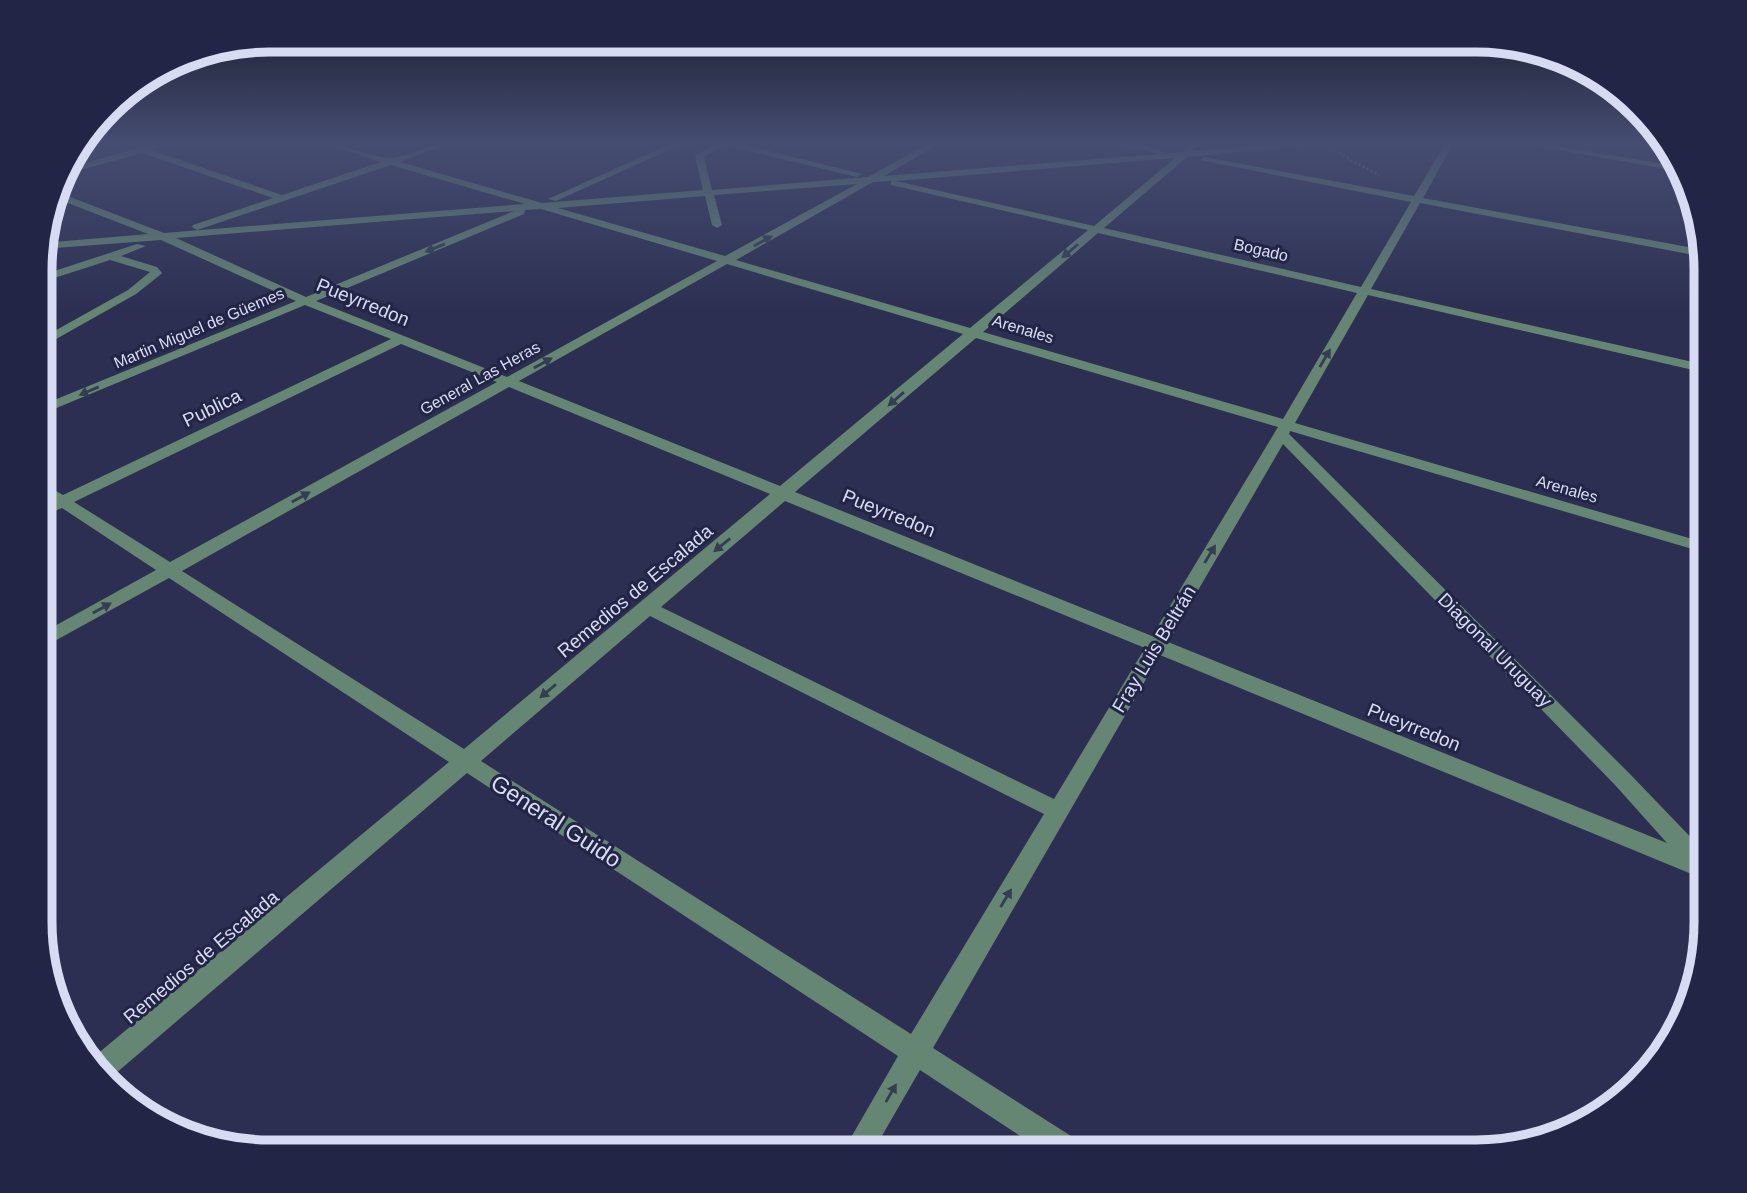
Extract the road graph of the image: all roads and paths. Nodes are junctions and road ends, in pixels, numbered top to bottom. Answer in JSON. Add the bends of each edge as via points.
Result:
{"nodes":[{"id":1,"x":68,"y":200,"type":"edge"},
{"id":2,"x":282,"y":200,"type":"edge"},
{"id":3,"x":519,"y":200,"type":"edge"},
{"id":4,"x":550,"y":200,"type":"edge"},
{"id":5,"x":607,"y":200,"type":"edge"},
{"id":6,"x":709,"y":200,"type":"edge"},
{"id":7,"x":836,"y":200,"type":"edge"},
{"id":8,"x":969,"y":200,"type":"edge"},
{"id":9,"x":1132,"y":200,"type":"edge"},
{"id":10,"x":1418,"y":200,"type":"joint"},
{"id":11,"x":538,"y":205,"type":"junction"},
{"id":12,"x":717,"y":225,"type":"dead end"},
{"id":13,"x":1097,"y":229,"type":"junction"},
{"id":14,"x":164,"y":237,"type":"junction"},
{"id":15,"x":54,"y":245,"type":"edge"},
{"id":16,"x":1694,"y":250,"type":"edge"},
{"id":17,"x":109,"y":256,"type":"junction"},
{"id":18,"x":727,"y":261,"type":"junction"},
{"id":19,"x":53,"y":275,"type":"edge"},
{"id":20,"x":1365,"y":290,"type":"junction"},
{"id":21,"x":305,"y":301,"type":"junction"},
{"id":22,"x":973,"y":332,"type":"junction"},
{"id":23,"x":53,"y":337,"type":"edge"},
{"id":24,"x":399,"y":340,"type":"junction"},
{"id":25,"x":1694,"y":366,"type":"edge"},
{"id":26,"x":509,"y":382,"type":"junction"},
{"id":27,"x":53,"y":401,"type":"edge"},
{"id":28,"x":1283,"y":430,"type":"junction"},
{"id":29,"x":785,"y":494,"type":"junction"},
{"id":30,"x":53,"y":506,"type":"edge"},
{"id":31,"x":53,"y":507,"type":"edge"},
{"id":32,"x":1694,"y":545,"type":"edge"},
{"id":33,"x":168,"y":570,"type":"junction"},
{"id":34,"x":646,"y":607,"type":"junction"},
{"id":35,"x":53,"y":635,"type":"edge"},
{"id":36,"x":1157,"y":645,"type":"junction"},
{"id":37,"x":464,"y":762,"type":"junction"},
{"id":38,"x":1058,"y":811,"type":"junction"},
{"id":39,"x":1694,"y":856,"type":"edge"},
{"id":40,"x":1694,"y":864,"type":"edge"},
{"id":41,"x":915,"y":1051,"type":"junction"},
{"id":42,"x":105,"y":1065,"type":"edge"},
{"id":43,"x":864,"y":1140,"type":"edge"},
{"id":44,"x":1052,"y":1140,"type":"edge"}],
"edges":[{"from":1,"to":14,"type":"street","name":"Pueyrredon"},
{"from":2,"to":14,"type":"street"},
{"from":3,"to":11,"type":"street","name":"Arenales"},
{"from":4,"to":11,"type":"street","name":"Martin Miguel de Güemes"},
{"from":5,"to":11,"type":"street"},
{"from":6,"to":12,"type":"street"},
{"from":18,"to":7,"type":"street","name":"General Las Heras","one_way":true},
{"from":8,"to":13,"type":"street","name":"Bogado"},
{"from":9,"to":13,"type":"street","name":"Remedios de Escalada"},
{"from":10,"to":16,"type":"street"},
{"from":10,"to":20,"type":"street","name":"Fray Luis Beltrán"},
{"from":11,"to":14,"type":"street"},
{"from":11,"to":18,"type":"street","name":"Arenales"},
{"from":11,"to":21,"type":"street","name":"Martin Miguel de Güemes","one_way":true},
{"from":13,"to":20,"type":"street","name":"Bogado"},
{"from":13,"to":22,"type":"street","name":"Remedios de Escalada","one_way":true},
{"from":14,"to":15,"type":"street"},
{"from":14,"to":17,"type":"street"},
{"from":14,"to":21,"type":"street","name":"Pueyrredon"},
{"from":17,"to":19,"type":"street"},
{"from":17,"to":23,"type":"street","via":[[156,273],[132,292]]},
{"from":18,"to":22,"type":"street","name":"Arenales"},
{"from":26,"to":18,"type":"street","name":"General Las Heras","one_way":true},
{"from":20,"to":25,"type":"street","name":"Bogado"},
{"from":28,"to":20,"type":"street","name":"Fray Luis Beltrán","one_way":true},
{"from":21,"to":24,"type":"street","name":"Pueyrredon"},
{"from":21,"to":27,"type":"street","name":"Martin Miguel de Güemes","one_way":true},
{"from":22,"to":28,"type":"street","name":"Arenales"},
{"from":22,"to":29,"type":"street","name":"Remedios de Escalada","one_way":true},
{"from":24,"to":26,"type":"street","name":"Pueyrredon"},
{"from":24,"to":30,"type":"street","name":"Publica"},
{"from":26,"to":29,"type":"street","name":"Pueyrredon"},
{"from":33,"to":26,"type":"street","name":"General Las Heras","one_way":true},
{"from":28,"to":32,"type":"street","name":"Arenales"},
{"from":36,"to":28,"type":"street","name":"Fray Luis Beltrán","one_way":true},
{"from":28,"to":39,"type":"street","name":"Diagonal Uruguay"},
{"from":29,"to":34,"type":"street","name":"Remedios de Escalada","one_way":true},
{"from":29,"to":36,"type":"street","name":"Pueyrredon"},
{"from":31,"to":33,"type":"street","name":"General Guido"},
{"from":35,"to":33,"type":"street","name":"General Las Heras","one_way":true},
{"from":33,"to":37,"type":"street","name":"General Guido"},
{"from":34,"to":37,"type":"street","name":"Remedios de Escalada","one_way":true},
{"from":34,"to":38,"type":"street"},
{"from":36,"to":38,"type":"street","name":"Fray Luis Beltrán"},
{"from":36,"to":40,"type":"street","name":"Pueyrredon"},
{"from":37,"to":41,"type":"street","name":"General Guido"},
{"from":37,"to":42,"type":"street","name":"Remedios de Escalada"},
{"from":41,"to":38,"type":"street","name":"Fray Luis Beltrán","one_way":true},
{"from":43,"to":41,"type":"street","name":"Fray Luis Beltrán","one_way":true},
{"from":41,"to":44,"type":"street","name":"General Guido"}]}
